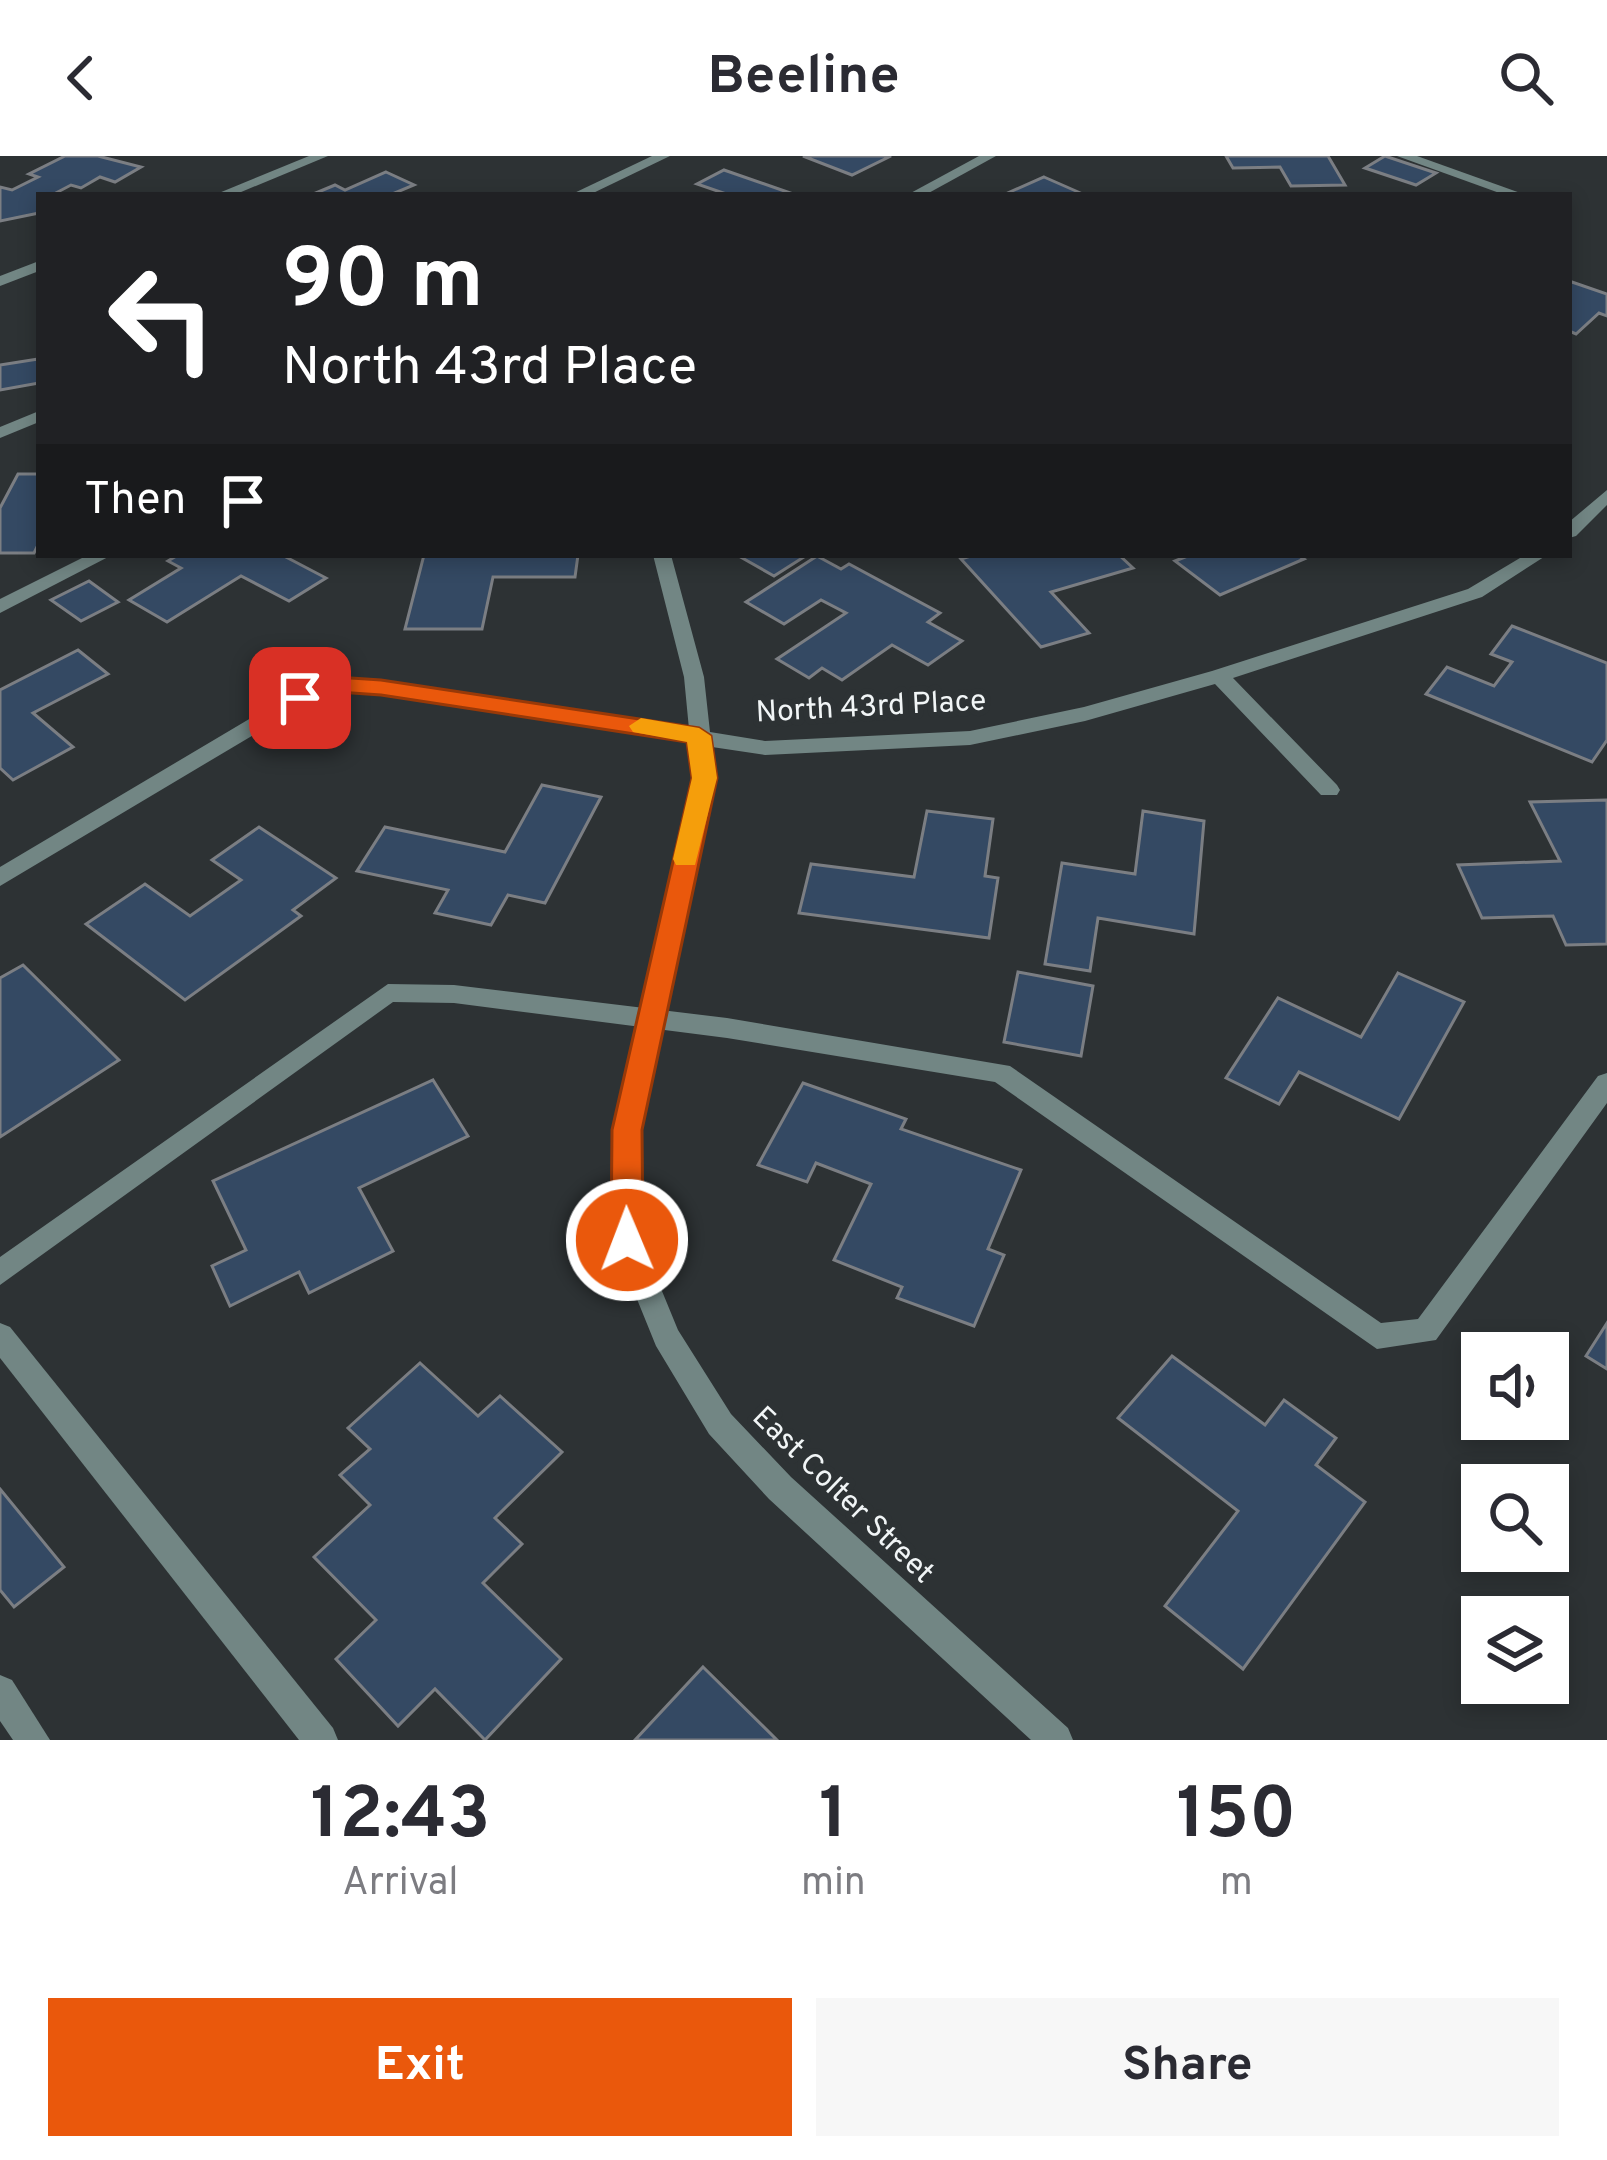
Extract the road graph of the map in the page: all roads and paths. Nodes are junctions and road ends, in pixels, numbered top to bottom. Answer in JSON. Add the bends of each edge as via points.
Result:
{"nodes":[{"id":1,"x":321,"y":156,"type":"edge"},
{"id":2,"x":663,"y":156,"type":"edge"},
{"id":3,"x":989,"y":156,"type":"edge"},
{"id":4,"x":1404,"y":156,"type":"edge"},
{"id":5,"x":229,"y":192,"type":"edge"},
{"id":6,"x":584,"y":192,"type":"edge"},
{"id":7,"x":920,"y":192,"type":"edge"},
{"id":8,"x":1510,"y":192,"type":"edge"},
{"id":9,"x":36,"y":267,"type":"edge"},
{"id":10,"x":0,"y":281,"type":"edge"},
{"id":11,"x":36,"y":417,"type":"edge"},
{"id":12,"x":0,"y":433,"type":"edge"},
{"id":13,"x":1607,"y":495,"type":"edge"},
{"id":14,"x":1572,"y":529,"type":"edge"},
{"id":15,"x":97,"y":558,"type":"edge"},
{"id":16,"x":663,"y":558,"type":"edge"},
{"id":17,"x":1533,"y":558,"type":"edge"},
{"id":18,"x":0,"y":607,"type":"edge"},
{"id":19,"x":1219,"y":676,"type":"junction"},
{"id":20,"x":699,"y":736,"type":"junction"},
{"id":21,"x":1329,"y":790,"type":"dead end"},
{"id":22,"x":0,"y":878,"type":"edge"},
{"id":23,"x":649,"y":1020,"type":"junction"},
{"id":24,"x":1607,"y":1083,"type":"edge"},
{"id":25,"x":0,"y":1273,"type":"edge"},
{"id":26,"x":0,"y":1336,"type":"edge"},
{"id":27,"x":0,"y":1692,"type":"edge"},
{"id":28,"x":33,"y":1740,"type":"edge"},
{"id":29,"x":321,"y":1740,"type":"edge"},
{"id":30,"x":1056,"y":1740,"type":"edge"}],
"edges":[{"from":1,"to":5,"type":"street"},
{"from":2,"to":6,"type":"street"},
{"from":3,"to":7,"type":"street"},
{"from":4,"to":8,"type":"street"},
{"from":9,"to":10,"type":"street"},
{"from":11,"to":12,"type":"street"},
{"from":13,"to":14,"type":"street"},
{"from":15,"to":18,"type":"street"},
{"from":16,"to":20,"type":"street","name":"East Colter Street","via":[[694,677]]},
{"from":17,"to":19,"type":"street","name":"North 43rd Place","via":[[1475,592]]},
{"from":19,"to":20,"type":"street","name":"North 43rd Place","via":[[970,738],[765,748]]},
{"from":19,"to":21,"type":"street"},
{"from":20,"to":22,"type":"street","name":"North 43rd Place","via":[[336,685],[300,698]]},
{"from":20,"to":23,"type":"street","name":"East Colter Street","via":[[704,778]]},
{"from":23,"to":24,"type":"street","via":[[1001,1073],[1377,1336],[1426,1331]]},
{"from":23,"to":25,"type":"street","via":[[388,992]]},
{"from":23,"to":30,"type":"street","name":"East Colter Street","via":[[627,1130],[627,1240],[666,1337],[720,1424],[780,1488]]},
{"from":26,"to":29,"type":"street"},
{"from":27,"to":28,"type":"street"}]}
